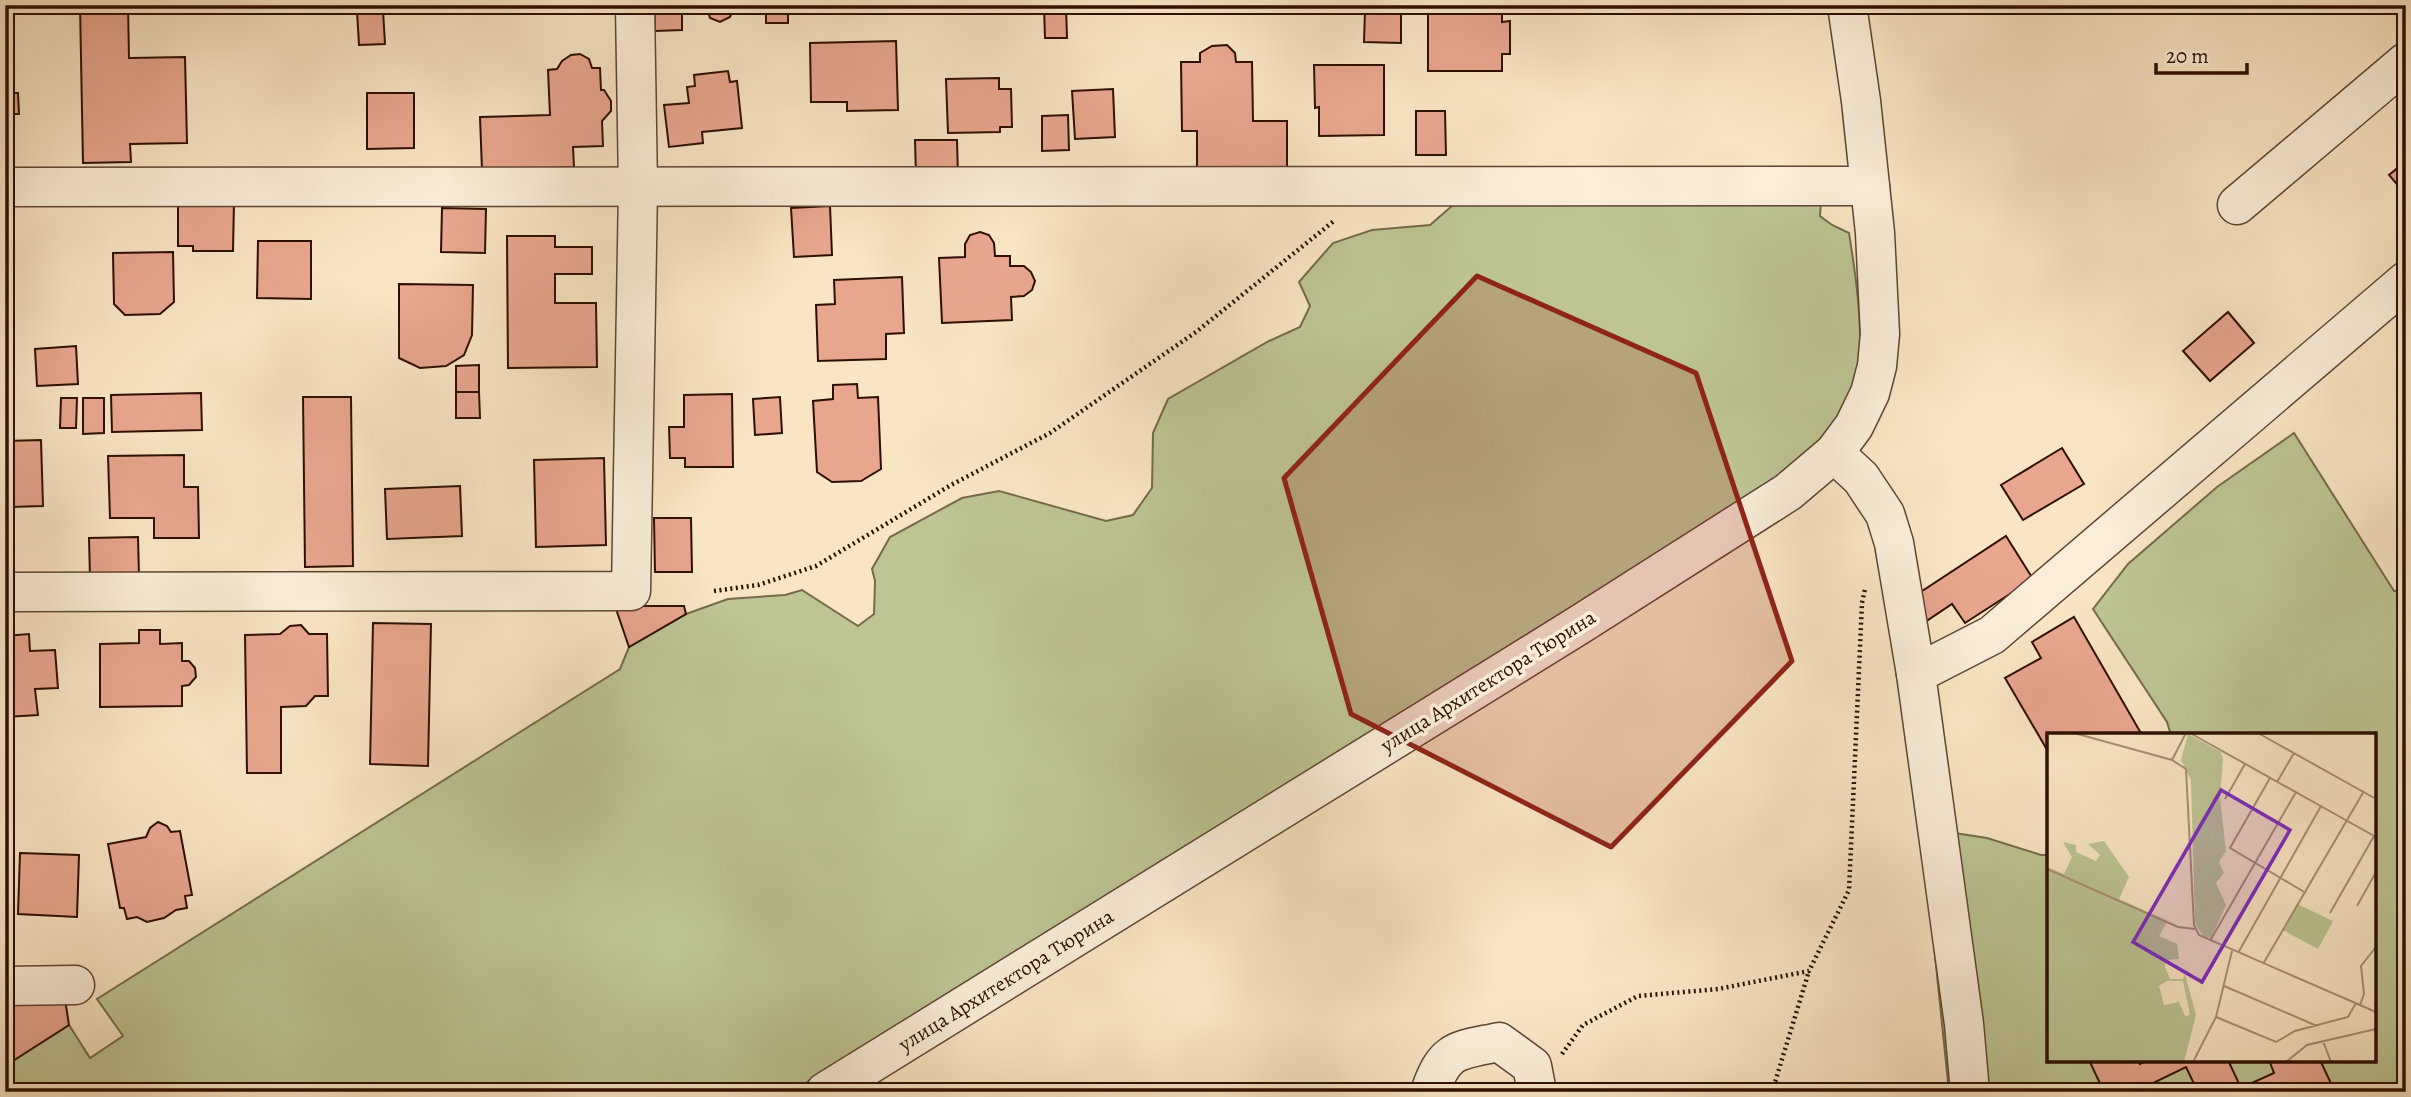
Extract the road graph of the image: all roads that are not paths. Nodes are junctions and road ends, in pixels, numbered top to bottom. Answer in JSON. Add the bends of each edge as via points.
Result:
{"nodes":[{"id":1,"x":635,"y":5,"type":"edge"},
{"id":2,"x":1847,"y":5,"type":"edge"},
{"id":3,"x":2406,"y":62,"type":"edge"},
{"id":4,"x":1870,"y":186,"type":"junction"},
{"id":5,"x":5,"y":187,"type":"edge"},
{"id":6,"x":638,"y":188,"type":"junction"},
{"id":7,"x":2236,"y":205,"type":"dead end"},
{"id":8,"x":2406,"y":281,"type":"edge"},
{"id":9,"x":1834,"y":453,"type":"junction"},
{"id":10,"x":5,"y":592,"type":"edge"},
{"id":11,"x":1916,"y":674,"type":"junction"},
{"id":12,"x":75,"y":985,"type":"dead end"},
{"id":13,"x":5,"y":986,"type":"edge"},
{"id":14,"x":1535,"y":1079,"type":"edge"},
{"id":15,"x":825,"y":1092,"type":"edge"},
{"id":16,"x":1430,"y":1092,"type":"edge"},
{"id":17,"x":1970,"y":1092,"type":"edge"}],
"edges":[{"from":1,"to":6,"type":"street"},
{"from":2,"to":4,"type":"street","name":"улица Архитектора Тюрина"},
{"from":3,"to":7,"type":"street"},
{"from":4,"to":6,"type":"street"},
{"from":4,"to":9,"type":"street","name":"улица Архитектора Тюрина","via":[[1880,334],[1877,366],[1854,426]]},
{"from":5,"to":6,"type":"street"},
{"from":6,"to":10,"type":"street","via":[[631,591]]},
{"from":8,"to":11,"type":"street","via":[[1992,635]]},
{"from":9,"to":11,"type":"street","via":[[1861,478],[1885,514],[1894,542]]},
{"from":9,"to":15,"type":"street","name":"улица Архитектора Тюрина","via":[[1788,492],[1614,603]]},
{"from":11,"to":17,"type":"street"},
{"from":12,"to":13,"type":"street"},
{"from":14,"to":16,"type":"street","via":[[1499,1042],[1455,1051],[1438,1068]]}]}
